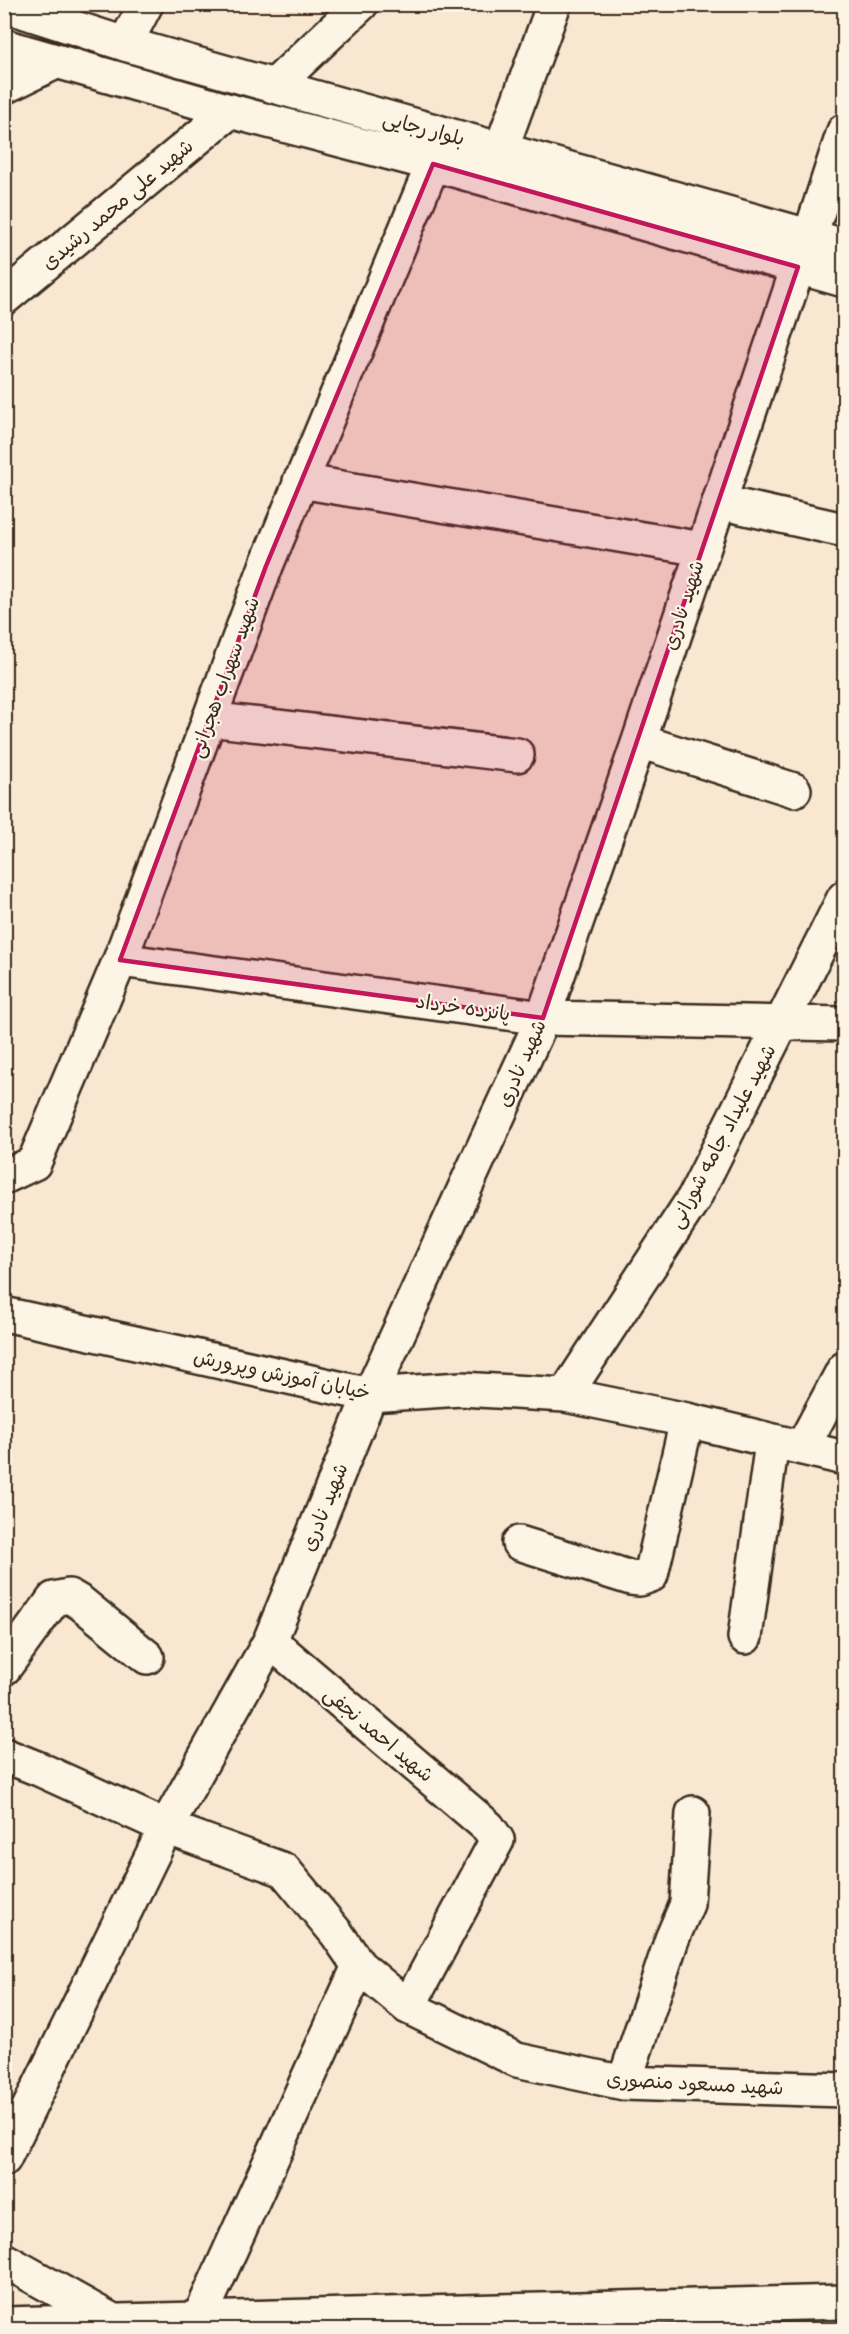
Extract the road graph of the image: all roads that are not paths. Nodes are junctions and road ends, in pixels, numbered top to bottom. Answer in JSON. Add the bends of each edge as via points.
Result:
{"nodes":[{"id":1,"x":146,"y":4,"type":"edge"},
{"id":2,"x":361,"y":4,"type":"edge"},
{"id":3,"x":554,"y":4,"type":"edge"},
{"id":4,"x":4,"y":5,"type":"edge"},
{"id":5,"x":125,"y":44,"type":"junction"},
{"id":6,"x":4,"y":46,"type":"edge"},
{"id":7,"x":56,"y":62,"type":"junction"},
{"id":8,"x":274,"y":86,"type":"junction"},
{"id":9,"x":4,"y":87,"type":"edge"},
{"id":10,"x":230,"y":111,"type":"junction"},
{"id":11,"x":844,"y":130,"type":"edge"},
{"id":12,"x":501,"y":149,"type":"junction"},
{"id":13,"x":433,"y":164,"type":"junction"},
{"id":14,"x":810,"y":236,"type":"junction"},
{"id":15,"x":844,"y":246,"type":"edge"},
{"id":16,"x":798,"y":267,"type":"junction"},
{"id":17,"x":844,"y":280,"type":"edge"},
{"id":18,"x":4,"y":298,"type":"edge"},
{"id":19,"x":300,"y":481,"type":"junction"},
{"id":20,"x":718,"y":502,"type":"junction"},
{"id":21,"x":844,"y":530,"type":"edge"},
{"id":22,"x":702,"y":549,"type":"junction"},
{"id":23,"x":209,"y":719,"type":"junction"},
{"id":24,"x":639,"y":741,"type":"junction"},
{"id":25,"x":517,"y":755,"type":"dead end"},
{"id":26,"x":794,"y":790,"type":"dead end"},
{"id":27,"x":844,"y":898,"type":"edge"},
{"id":28,"x":120,"y":960,"type":"junction"},
{"id":29,"x":543,"y":1018,"type":"junction"},
{"id":30,"x":782,"y":1023,"type":"junction"},
{"id":31,"x":844,"y":1024,"type":"edge"},
{"id":32,"x":4,"y":1177,"type":"edge"},
{"id":33,"x":4,"y":1314,"type":"edge"},
{"id":34,"x":844,"y":1369,"type":"edge"},
{"id":35,"x":370,"y":1395,"type":"junction"},
{"id":36,"x":565,"y":1395,"type":"junction"},
{"id":37,"x":687,"y":1420,"type":"junction"},
{"id":38,"x":787,"y":1445,"type":"junction"},
{"id":39,"x":844,"y":1458,"type":"edge"},
{"id":40,"x":519,"y":1543,"type":"dead end"},
{"id":41,"x":745,"y":1637,"type":"dead end"},
{"id":42,"x":270,"y":1641,"type":"junction"},
{"id":43,"x":147,"y":1657,"type":"dead end"},
{"id":44,"x":4,"y":1668,"type":"edge"},
{"id":45,"x":4,"y":1755,"type":"edge"},
{"id":46,"x":693,"y":1813,"type":"dead end"},
{"id":47,"x":166,"y":1827,"type":"junction"},
{"id":48,"x":358,"y":1966,"type":"junction"},
{"id":49,"x":408,"y":2007,"type":"junction"},
{"id":50,"x":624,"y":2083,"type":"junction"},
{"id":51,"x":844,"y":2090,"type":"edge"},
{"id":52,"x":4,"y":2159,"type":"edge"},
{"id":53,"x":4,"y":2260,"type":"edge"},
{"id":54,"x":844,"y":2302,"type":"edge"},
{"id":55,"x":199,"y":2319,"type":"junction"},
{"id":56,"x":4,"y":2324,"type":"edge"},
{"id":57,"x":114,"y":2325,"type":"edge"}],
"edges":[{"from":1,"to":5,"type":"street"},
{"from":2,"to":8,"type":"street"},
{"from":3,"to":12,"type":"street"},
{"from":4,"to":5,"type":"street","name":"بلوار رجایی"},
{"from":5,"to":8,"type":"street","name":"بلوار رجایی"},
{"from":6,"to":7,"type":"street","name":"بلوار رجایی"},
{"from":7,"to":9,"type":"street"},
{"from":7,"to":10,"type":"street","name":"بلوار رجایی"},
{"from":8,"to":12,"type":"street","name":"بلوار رجایی"},
{"from":10,"to":13,"type":"street","name":"بلوار رجایی"},
{"from":10,"to":18,"type":"street","name":"شهید علی محمد رشیدی"},
{"from":11,"to":14,"type":"street"},
{"from":12,"to":14,"type":"street","name":"بلوار رجایی"},
{"from":13,"to":16,"type":"street","name":"بلوار رجایی"},
{"from":13,"to":19,"type":"street","name":"شهید سهراب هجرانی"},
{"from":14,"to":15,"type":"street","name":"بلوار رجایی"},
{"from":16,"to":17,"type":"street","name":"بلوار رجایی"},
{"from":16,"to":20,"type":"street","name":"شهید نادری"},
{"from":19,"to":22,"type":"street"},
{"from":19,"to":23,"type":"street","name":"شهید سهراب هجرانی"},
{"from":20,"to":21,"type":"street"},
{"from":20,"to":22,"type":"street","name":"شهید نادری"},
{"from":22,"to":24,"type":"street","name":"شهید نادری"},
{"from":23,"to":25,"type":"street"},
{"from":23,"to":28,"type":"street","name":"شهید سهراب هجرانی"},
{"from":24,"to":26,"type":"street"},
{"from":24,"to":29,"type":"street","name":"شهید نادری"},
{"from":27,"to":30,"type":"street","name":"شهید علیداد جامه شورانی"},
{"from":28,"to":29,"type":"street","name":"پانزده خرداد"},
{"from":28,"to":32,"type":"street","name":"شهید سهراب هجرانی","via":[[34,1163]]},
{"from":29,"to":30,"type":"street","name":"پانزده خرداد"},
{"from":29,"to":35,"type":"street","name":"شهید نادری"},
{"from":30,"to":31,"type":"street","name":"پانزده خرداد"},
{"from":30,"to":36,"type":"street","name":"شهید علیداد جامه شورانی","via":[[694,1197]]},
{"from":33,"to":35,"type":"street","name":"خیابان آموزش وپرورش"},
{"from":34,"to":38,"type":"street"},
{"from":35,"to":36,"type":"street","name":"خیابان آموزش وپرورش","via":[[461,1389]]},
{"from":35,"to":42,"type":"street","name":"شهید نادری"},
{"from":36,"to":37,"type":"street","name":"خیابان آموزش وپرورش"},
{"from":37,"to":38,"type":"street","name":"خیابان آموزش وپرورش"},
{"from":37,"to":40,"type":"street","via":[[651,1575],[631,1578]]},
{"from":38,"to":39,"type":"street","name":"خیابان آموزش وپرورش"},
{"from":38,"to":41,"type":"street"},
{"from":42,"to":47,"type":"street","name":"شهید نادری"},
{"from":42,"to":49,"type":"street","name":"شهید احمد نجفی","via":[[488,1827],[497,1840]]},
{"from":43,"to":44,"type":"street","via":[[69,1596],[54,1599]]},
{"from":45,"to":47,"type":"street","name":"شهید مسعود منصوری"},
{"from":46,"to":50,"type":"street","via":[[687,1904]]},
{"from":47,"to":48,"type":"street","name":"شهید مسعود منصوری","via":[[284,1870],[338,1934]]},
{"from":47,"to":52,"type":"street","name":"شهید نادری"},
{"from":48,"to":49,"type":"street","name":"شهید مسعود منصوری"},
{"from":48,"to":55,"type":"street"},
{"from":49,"to":50,"type":"street","name":"شهید مسعود منصوری","via":[[517,2060]]},
{"from":50,"to":51,"type":"street","name":"شهید مسعود منصوری"},
{"from":53,"to":57,"type":"street"},
{"from":54,"to":55,"type":"street"},
{"from":55,"to":57,"type":"street"},
{"from":56,"to":57,"type":"street"}]}
